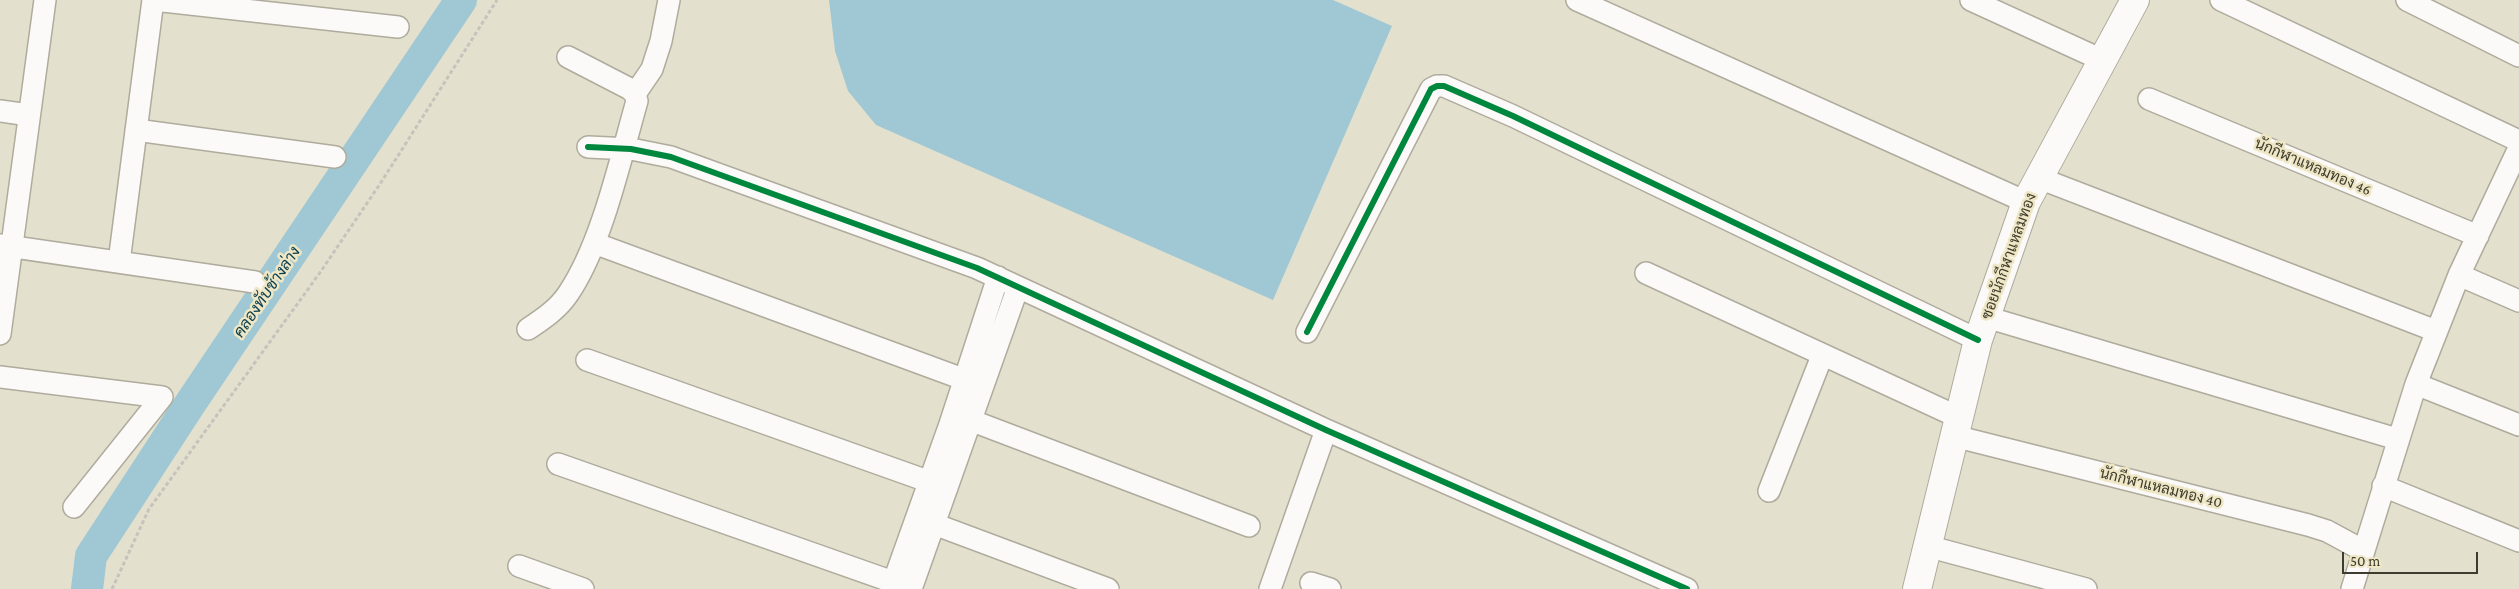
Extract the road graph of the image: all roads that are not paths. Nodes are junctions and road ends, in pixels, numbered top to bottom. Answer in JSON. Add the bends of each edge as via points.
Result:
{"nodes":[{"id":1,"x":45,"y":0,"type":"edge"},
{"id":2,"x":153,"y":0,"type":"edge"},
{"id":3,"x":669,"y":0,"type":"edge"},
{"id":4,"x":1577,"y":0,"type":"edge"},
{"id":5,"x":1971,"y":0,"type":"edge"},
{"id":6,"x":2135,"y":0,"type":"edge"},
{"id":7,"x":2221,"y":0,"type":"edge"},
{"id":8,"x":2416,"y":2,"type":"edge"},
{"id":9,"x":398,"y":27,"type":"dead end"},
{"id":10,"x":2519,"y":56,"type":"edge"},
{"id":11,"x":568,"y":57,"type":"dead end"},
{"id":12,"x":2102,"y":60,"type":"junction"},
{"id":13,"x":635,"y":94,"type":"junction"},
{"id":14,"x":2149,"y":99,"type":"dead end"},
{"id":15,"x":0,"y":111,"type":"edge"},
{"id":16,"x":29,"y":115,"type":"junction"},
{"id":17,"x":136,"y":130,"type":"junction"},
{"id":18,"x":2519,"y":141,"type":"edge"},
{"id":19,"x":588,"y":147,"type":"dead end"},
{"id":20,"x":2519,"y":148,"type":"edge"},
{"id":21,"x":623,"y":149,"type":"junction"},
{"id":22,"x":335,"y":157,"type":"dead end"},
{"id":23,"x":2039,"y":178,"type":"junction"},
{"id":24,"x":2026,"y":202,"type":"junction"},
{"id":25,"x":2478,"y":236,"type":"junction"},
{"id":26,"x":594,"y":243,"type":"junction"},
{"id":27,"x":6,"y":246,"type":"edge"},
{"id":28,"x":119,"y":262,"type":"junction"},
{"id":29,"x":1646,"y":272,"type":"dead end"},
{"id":30,"x":2459,"y":276,"type":"junction"},
{"id":31,"x":998,"y":277,"type":"junction"},
{"id":32,"x":256,"y":282,"type":"dead end"},
{"id":33,"x":1018,"y":287,"type":"junction"},
{"id":34,"x":2519,"y":301,"type":"edge"},
{"id":35,"x":1982,"y":328,"type":"junction"},
{"id":36,"x":528,"y":329,"type":"dead end"},
{"id":37,"x":2436,"y":331,"type":"junction"},
{"id":38,"x":1307,"y":332,"type":"dead end"},
{"id":39,"x":0,"y":334,"type":"edge"},
{"id":40,"x":1822,"y":356,"type":"junction"},
{"id":41,"x":587,"y":360,"type":"dead end"},
{"id":42,"x":0,"y":377,"type":"edge"},
{"id":43,"x":963,"y":379,"type":"junction"},
{"id":44,"x":2416,"y":384,"type":"junction"},
{"id":45,"x":970,"y":420,"type":"junction"},
{"id":46,"x":2519,"y":425,"type":"edge"},
{"id":47,"x":1956,"y":426,"type":"junction"},
{"id":48,"x":1326,"y":430,"type":"junction"},
{"id":49,"x":2397,"y":438,"type":"junction"},
{"id":50,"x":558,"y":464,"type":"dead end"},
{"id":51,"x":938,"y":484,"type":"junction"},
{"id":52,"x":2383,"y":486,"type":"junction"},
{"id":53,"x":1769,"y":491,"type":"dead end"},
{"id":54,"x":74,"y":507,"type":"dead end"},
{"id":55,"x":934,"y":524,"type":"junction"},
{"id":56,"x":1249,"y":526,"type":"dead end"},
{"id":57,"x":2519,"y":541,"type":"edge"},
{"id":58,"x":1927,"y":546,"type":"junction"},
{"id":59,"x":2364,"y":551,"type":"junction"},
{"id":60,"x":519,"y":566,"type":"dead end"},
{"id":61,"x":898,"y":587,"type":"edge"},
{"id":62,"x":583,"y":589,"type":"edge"},
{"id":63,"x":1108,"y":589,"type":"edge"},
{"id":64,"x":1270,"y":589,"type":"edge"},
{"id":65,"x":1687,"y":589,"type":"edge"},
{"id":66,"x":1916,"y":589,"type":"edge"},
{"id":67,"x":2086,"y":589,"type":"edge"},
{"id":68,"x":2352,"y":589,"type":"edge"}],
"edges":[{"from":1,"to":16,"type":"street"},
{"from":2,"to":9,"type":"street"},
{"from":2,"to":17,"type":"street"},
{"from":3,"to":13,"type":"street","via":[[652,69]]},
{"from":4,"to":24,"type":"street"},
{"from":5,"to":12,"type":"street"},
{"from":6,"to":12,"type":"street","name":"ซอยนักกีฬาแหลมทอง"},
{"from":7,"to":18,"type":"street"},
{"from":8,"to":10,"type":"street"},
{"from":11,"to":13,"type":"street"},
{"from":12,"to":23,"type":"street","name":"ซอยนักกีฬาแหลมทอง"},
{"from":13,"to":21,"type":"street"},
{"from":14,"to":25,"type":"street","name":"นักกีฬาแหลมทอง 46"},
{"from":15,"to":16,"type":"street"},
{"from":16,"to":27,"type":"street"},
{"from":17,"to":22,"type":"street"},
{"from":17,"to":28,"type":"street"},
{"from":19,"to":21,"type":"street"},
{"from":20,"to":25,"type":"street"},
{"from":21,"to":26,"type":"street"},
{"from":21,"to":31,"type":"street","via":[[671,157]]},
{"from":23,"to":24,"type":"street","name":"ซอยนักกีฬาแหลมทอง"},
{"from":23,"to":37,"type":"street"},
{"from":24,"to":35,"type":"street","name":"ซอยนักกีฬาแหลมทอง"},
{"from":25,"to":30,"type":"street"},
{"from":26,"to":36,"type":"street","via":[[568,294],[552,312]]},
{"from":26,"to":43,"type":"street"},
{"from":27,"to":28,"type":"street"},
{"from":27,"to":39,"type":"street"},
{"from":28,"to":32,"type":"street"},
{"from":29,"to":40,"type":"street","name":"นักกีฬาแหลมทอง 40"},
{"from":30,"to":34,"type":"street"},
{"from":30,"to":37,"type":"street"},
{"from":31,"to":33,"type":"street"},
{"from":31,"to":43,"type":"street"},
{"from":33,"to":45,"type":"street"},
{"from":33,"to":48,"type":"street"},
{"from":35,"to":38,"type":"street","via":[[1513,116],[1444,86],[1437,86],[1431,89]]},
{"from":35,"to":47,"type":"street","name":"ซอยนักกีฬาแหลมทอง"},
{"from":35,"to":49,"type":"street"},
{"from":37,"to":44,"type":"street"},
{"from":40,"to":47,"type":"street","name":"นักกีฬาแหลมทอง 40"},
{"from":40,"to":53,"type":"street"},
{"from":41,"to":51,"type":"street"},
{"from":42,"to":54,"type":"street","via":[[162,397]]},
{"from":43,"to":51,"type":"street"},
{"from":44,"to":46,"type":"street"},
{"from":44,"to":49,"type":"street"},
{"from":45,"to":51,"type":"street"},
{"from":45,"to":56,"type":"street"},
{"from":47,"to":58,"type":"street","name":"ซอยนักกีฬาแหลมทอง"},
{"from":47,"to":59,"type":"street","name":"นักกีฬาแหลมทอง 40","via":[[2308,525],[2327,531]]},
{"from":48,"to":64,"type":"street"},
{"from":48,"to":65,"type":"street"},
{"from":49,"to":52,"type":"street"},
{"from":50,"to":61,"type":"street"},
{"from":51,"to":55,"type":"street"},
{"from":51,"to":61,"type":"street"},
{"from":52,"to":57,"type":"street"},
{"from":52,"to":59,"type":"street"},
{"from":55,"to":61,"type":"street"},
{"from":55,"to":63,"type":"street"},
{"from":58,"to":66,"type":"street","name":"ซอยนักกีฬาแหลมทอง"},
{"from":58,"to":67,"type":"street"},
{"from":59,"to":68,"type":"street"},
{"from":60,"to":62,"type":"street"}]}
